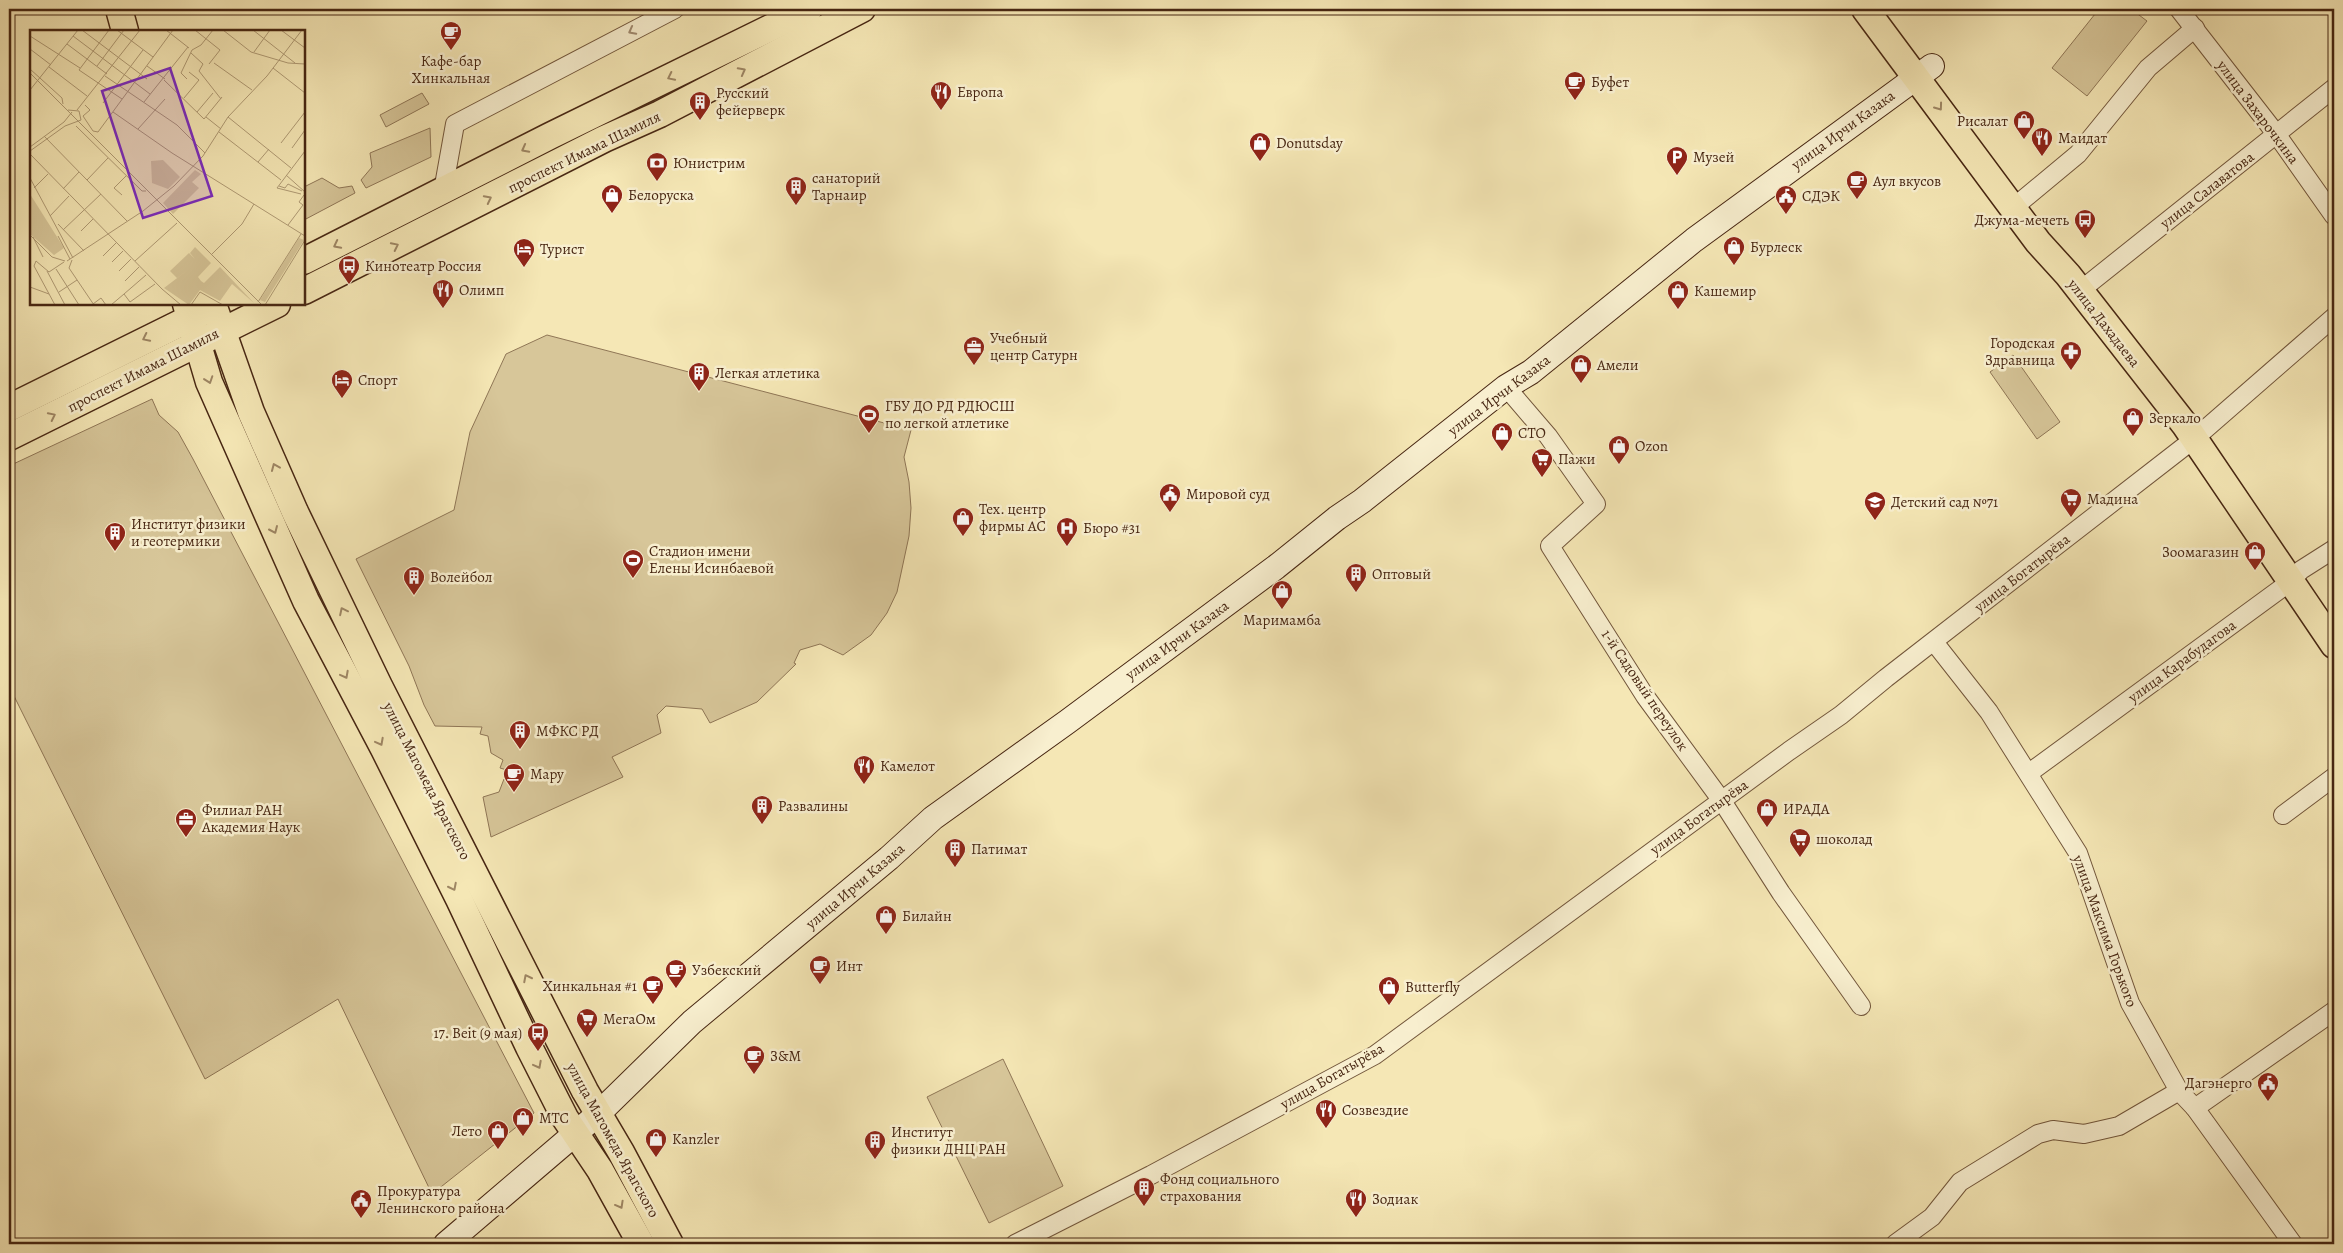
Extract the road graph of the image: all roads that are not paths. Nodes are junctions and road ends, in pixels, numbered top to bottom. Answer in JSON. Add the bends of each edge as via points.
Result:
{"nodes":[{"id":1,"x":119,"y":9,"type":"edge"},
{"id":2,"x":675,"y":9,"type":"edge"},
{"id":3,"x":809,"y":9,"type":"edge"},
{"id":4,"x":862,"y":9,"type":"edge"},
{"id":5,"x":1865,"y":9,"type":"edge"},
{"id":6,"x":1885,"y":9,"type":"edge"},
{"id":7,"x":2179,"y":9,"type":"edge"},
{"id":8,"x":2195,"y":28,"type":"junction"},
{"id":9,"x":124,"y":30,"type":"edge"},
{"id":10,"x":1924,"y":71,"type":"junction"},
{"id":11,"x":2334,"y":88,"type":"edge"},
{"id":12,"x":2277,"y":135,"type":"junction"},
{"id":13,"x":443,"y":191,"type":"junction"},
{"id":14,"x":2020,"y":204,"type":"junction"},
{"id":15,"x":2334,"y":216,"type":"edge"},
{"id":16,"x":305,"y":260,"type":"edge"},
{"id":17,"x":2085,"y":287,"type":"junction"},
{"id":18,"x":305,"y":290,"type":"edge"},
{"id":19,"x":268,"y":305,"type":"edge"},
{"id":20,"x":188,"y":310,"type":"edge"},
{"id":21,"x":217,"y":311,"type":"edge"},
{"id":22,"x":2334,"y":317,"type":"edge"},
{"id":23,"x":197,"y":342,"type":"junction"},
{"id":24,"x":1506,"y":387,"type":"junction"},
{"id":25,"x":9,"y":408,"type":"edge"},
{"id":26,"x":2200,"y":434,"type":"junction"},
{"id":27,"x":9,"y":437,"type":"edge"},
{"id":28,"x":2334,"y":548,"type":"edge"},
{"id":29,"x":2296,"y":576,"type":"junction"},
{"id":30,"x":2334,"y":615,"type":"edge"},
{"id":31,"x":1934,"y":642,"type":"junction"},
{"id":32,"x":2334,"y":645,"type":"edge"},
{"id":33,"x":2029,"y":773,"type":"junction"},
{"id":34,"x":2334,"y":777,"type":"edge"},
{"id":35,"x":1722,"y":801,"type":"junction"},
{"id":36,"x":2283,"y":815,"type":"dead end"},
{"id":37,"x":1861,"y":1006,"type":"dead end"},
{"id":38,"x":2334,"y":1012,"type":"edge"},
{"id":39,"x":2178,"y":1091,"type":"junction"},
{"id":40,"x":2195,"y":1108,"type":"junction"},
{"id":41,"x":597,"y":1115,"type":"junction"},
{"id":42,"x":576,"y":1134,"type":"junction"},
{"id":43,"x":446,"y":1244,"type":"edge"},
{"id":44,"x":641,"y":1244,"type":"edge"},
{"id":45,"x":670,"y":1244,"type":"edge"},
{"id":46,"x":1014,"y":1244,"type":"edge"},
{"id":47,"x":1895,"y":1244,"type":"edge"},
{"id":48,"x":2292,"y":1244,"type":"edge"}],
"edges":[{"from":1,"to":9,"type":"main road"},
{"from":2,"to":13,"type":"street","one_way":true,"via":[[455,124]]},
{"from":3,"to":13,"type":"main road","name":"проспект Имама Шамиля","one_way":true},
{"from":18,"to":4,"type":"main road","name":"проспект Имама Шамиля","one_way":true,"via":[[604,139],[660,114]]},
{"from":5,"to":10,"type":"main road","name":"улица Дахадаева","via":[[1900,57]]},
{"from":6,"to":10,"type":"main road","name":"улица Дахадаева","via":[[1914,47]]},
{"from":7,"to":8,"type":"street","name":"улица Захарочкина"},
{"from":8,"to":12,"type":"street","name":"улица Захарочкина"},
{"from":8,"to":14,"type":"street","via":[[2148,68],[2078,154]]},
{"from":10,"to":14,"type":"main road","name":"улица Дахадаева"},
{"from":10,"to":24,"type":"main road","name":"улица Ирчи Казака","via":[[1694,240],[1531,372]]},
{"from":11,"to":12,"type":"street","name":"улица Салаватова"},
{"from":12,"to":15,"type":"street","name":"улица Захарочкина"},
{"from":12,"to":17,"type":"street","name":"улица Салаватова"},
{"from":13,"to":16,"type":"main road","name":"проспект Имама Шамиля","one_way":true},
{"from":14,"to":17,"type":"main road","name":"улица Дахадаева"},
{"from":17,"to":26,"type":"main road","name":"улица Дахадаева"},
{"from":19,"to":21,"type":"main road","name":"проспект Имама Шамиля"},
{"from":20,"to":21,"type":"main road","name":"проспект Имама Шамиля"},
{"from":20,"to":23,"type":"main road","name":"улица Магомеда Ярагского"},
{"from":20,"to":25,"type":"main road","name":"проспект Имама Шамиля","one_way":true},
{"from":21,"to":23,"type":"main road","name":"проспект Имама Шамиля"},
{"from":41,"to":21,"type":"main road","name":"улица Магомеда Ярагского","one_way":true,"via":[[299,521],[251,412]]},
{"from":22,"to":26,"type":"street","name":"улица Богатырёва"},
{"from":27,"to":23,"type":"main road","name":"проспект Имама Шамиля","one_way":true},
{"from":23,"to":42,"type":"main road","name":"улица Магомеда Ярагского","one_way":true,"via":[[227,426],[306,601],[455,890],[529,1048]]},
{"from":24,"to":35,"type":"street","name":"1-й Садовый переулок","via":[[1548,436],[1596,504],[1550,546],[1645,696]]},
{"from":24,"to":41,"type":"main road","name":"улица Ирчи Казака","via":[[1276,567],[933,818],[692,1022]]},
{"from":26,"to":29,"type":"main road","name":"улица Дахадаева"},
{"from":26,"to":31,"type":"street","name":"улица Богатырёва"},
{"from":28,"to":29,"type":"street","name":"улица Карабудагова"},
{"from":29,"to":30,"type":"main road","name":"улица Дахадаева"},
{"from":29,"to":32,"type":"main road","name":"улица Дахадаева"},
{"from":29,"to":33,"type":"street","name":"улица Карабудагова"},
{"from":31,"to":33,"type":"street","name":"улица Максима Горького","via":[[1989,712]]},
{"from":31,"to":35,"type":"street","name":"улица Богатырёва","via":[[1841,715]]},
{"from":33,"to":39,"type":"street","name":"улица Максима Горького","via":[[2078,853],[2130,1003]]},
{"from":34,"to":36,"type":"street"},
{"from":35,"to":37,"type":"street","name":"1-й Садовый переулок","via":[[1780,893]]},
{"from":35,"to":46,"type":"street","name":"улица Богатырёва","via":[[1375,1055]]},
{"from":38,"to":40,"type":"street"},
{"from":39,"to":40,"type":"street","name":"улица Максима Горького"},
{"from":39,"to":47,"type":"street","via":[[2119,1126],[2084,1134],[2053,1130],[2038,1134],[1960,1182],[1932,1216]]},
{"from":40,"to":48,"type":"street","name":"улица Максима Горького"},
{"from":41,"to":42,"type":"main road","name":"улица Ирчи Казака"},
{"from":41,"to":45,"type":"main road","name":"улица Магомеда Ярагского"},
{"from":42,"to":43,"type":"main road","name":"улица Ирчи Казака"},
{"from":42,"to":44,"type":"main road","name":"улица Магомеда Ярагского","one_way":true}]}
